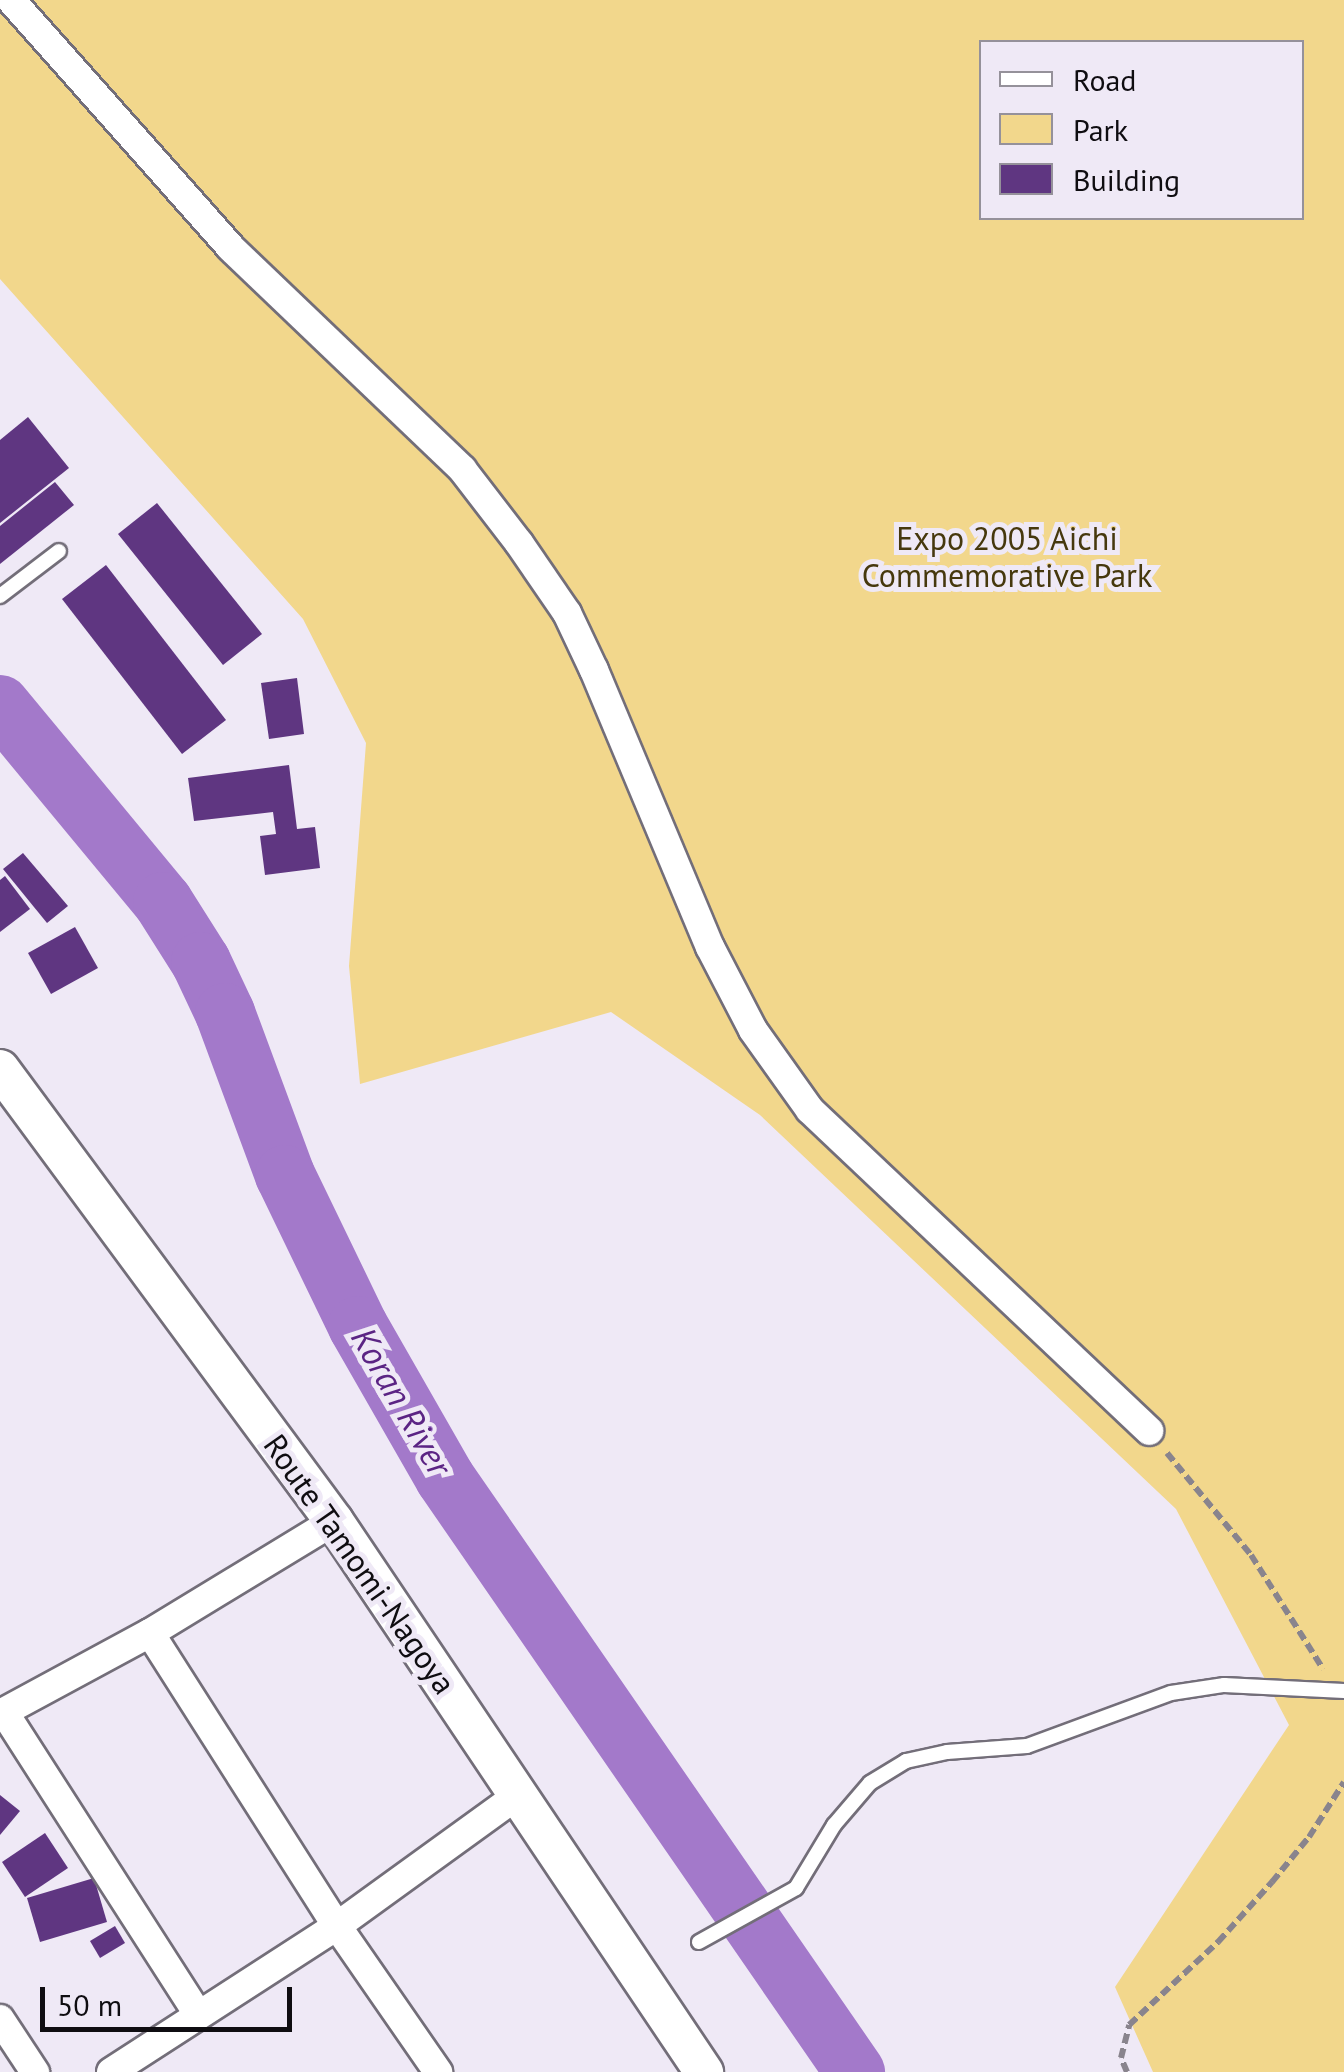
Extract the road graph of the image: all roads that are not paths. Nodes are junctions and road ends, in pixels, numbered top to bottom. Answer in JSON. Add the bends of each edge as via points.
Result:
{"nodes":[{"id":1,"x":11,"y":0,"type":"edge"},
{"id":2,"x":59,"y":550,"type":"dead end"},
{"id":3,"x":0,"y":596,"type":"edge"},
{"id":4,"x":0,"y":1069,"type":"edge"},
{"id":5,"x":1149,"y":1432,"type":"road end"},
{"id":6,"x":334,"y":1521,"type":"junction"},
{"id":7,"x":150,"y":1633,"type":"junction"},
{"id":8,"x":1339,"y":1688,"type":"edge"},
{"id":9,"x":2,"y":1713,"type":"edge"},
{"id":10,"x":518,"y":1795,"type":"junction"},
{"id":11,"x":337,"y":1926,"type":"junction"},
{"id":12,"x":700,"y":1942,"type":"dead end"},
{"id":13,"x":197,"y":2013,"type":"junction"},
{"id":14,"x":0,"y":2019,"type":"edge"},
{"id":15,"x":35,"y":2072,"type":"edge"},
{"id":16,"x":111,"y":2072,"type":"edge"},
{"id":17,"x":438,"y":2072,"type":"edge"},
{"id":18,"x":704,"y":2072,"type":"edge"}],
"edges":[{"from":1,"to":5,"type":"street","via":[[231,248],[462,469],[567,612],[710,947],[754,1030],[810,1110]]},
{"from":2,"to":3,"type":"lane"},
{"from":4,"to":6,"type":"main road","name":"Route Tamomi-Nagoya"},
{"from":6,"to":7,"type":"street"},
{"from":6,"to":10,"type":"main road","name":"Route Tamomi-Nagoya"},
{"from":7,"to":9,"type":"street"},
{"from":7,"to":11,"type":"street"},
{"from":8,"to":12,"type":"lane","via":[[1224,1685],[1171,1693],[1027,1746],[906,1760],[870,1783],[834,1825],[796,1888]]},
{"from":9,"to":13,"type":"street"},
{"from":10,"to":11,"type":"street"},
{"from":10,"to":18,"type":"main road","name":"Route Tamomi-Nagoya"},
{"from":11,"to":13,"type":"street"},
{"from":11,"to":17,"type":"street"},
{"from":13,"to":16,"type":"street"},
{"from":14,"to":15,"type":"street"}]}
